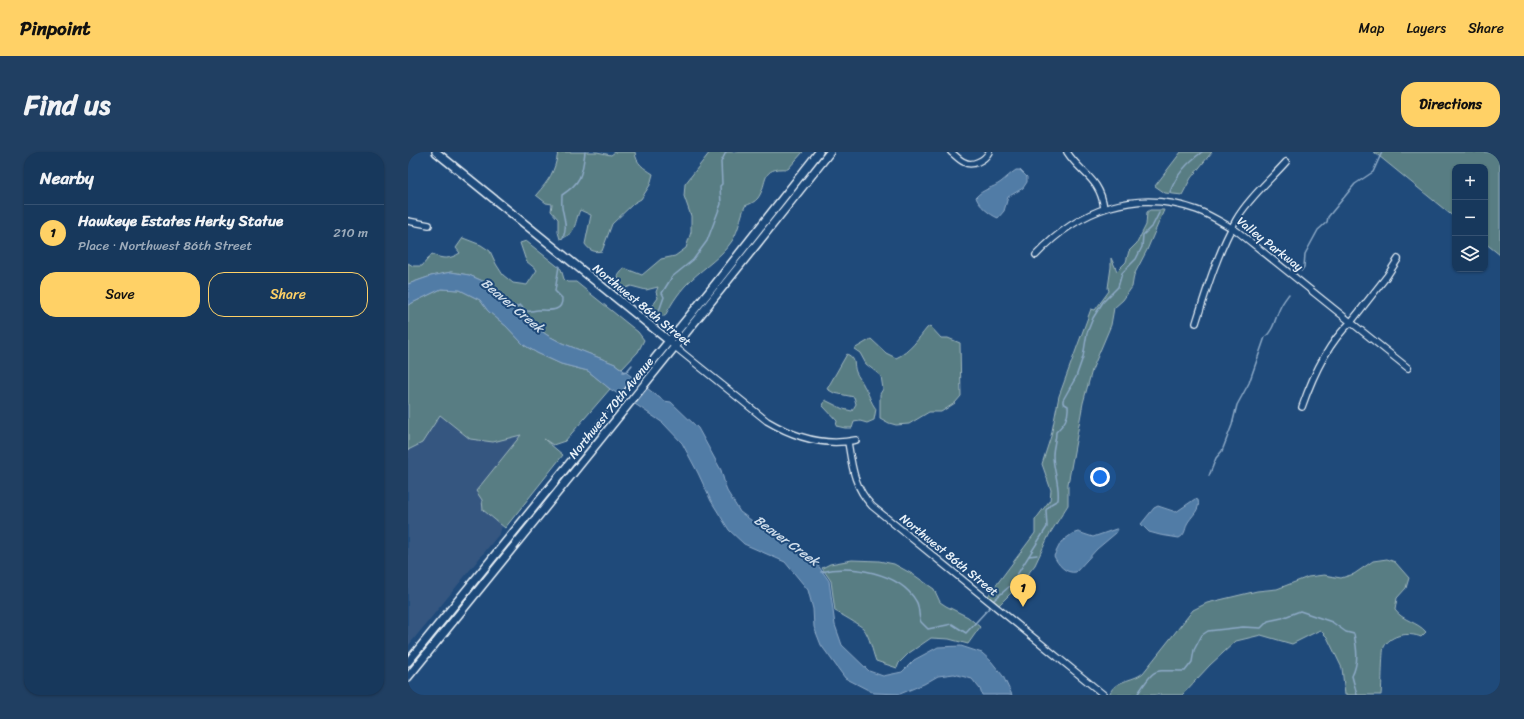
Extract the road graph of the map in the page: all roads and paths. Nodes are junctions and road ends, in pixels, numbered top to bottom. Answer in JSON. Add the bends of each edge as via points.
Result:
{"nodes":[{"id":1,"x":436,"y":152,"type":"edge"},
{"id":2,"x":819,"y":152,"type":"edge"},
{"id":3,"x":830,"y":152,"type":"edge"},
{"id":4,"x":951,"y":152,"type":"edge"},
{"id":5,"x":989,"y":152,"type":"edge"},
{"id":6,"x":1067,"y":152,"type":"edge"},
{"id":7,"x":1286,"y":162,"type":"dead end"},
{"id":8,"x":808,"y":165,"type":"junction"},
{"id":9,"x":815,"y":171,"type":"junction"},
{"id":10,"x":1104,"y":208,"type":"junction"},
{"id":11,"x":408,"y":221,"type":"edge"},
{"id":12,"x":429,"y":225,"type":"dead end"},
{"id":13,"x":1233,"y":228,"type":"junction"},
{"id":14,"x":1036,"y":254,"type":"dead end"},
{"id":15,"x":1398,"y":259,"type":"dead end"},
{"id":16,"x":1351,"y":322,"type":"junction"},
{"id":17,"x":1196,"y":323,"type":"dead end"},
{"id":18,"x":672,"y":344,"type":"junction"},
{"id":19,"x":1408,"y":368,"type":"dead end"},
{"id":20,"x":1302,"y":407,"type":"dead end"},
{"id":21,"x":856,"y":440,"type":"dead end"},
{"id":22,"x":848,"y":442,"type":"junction"},
{"id":23,"x":408,"y":662,"type":"edge"},
{"id":24,"x":408,"y":677,"type":"edge"},
{"id":25,"x":1104,"y":695,"type":"edge"}],
"edges":[{"from":1,"to":18,"type":"main road","name":"Northwest 86th Street"},
{"from":2,"to":8,"type":"main road","name":"Northwest 70th Avenue"},
{"from":3,"to":9,"type":"main road","name":"Northwest 70th Avenue"},
{"from":4,"to":5,"type":"street","via":[[970,164],[982,159]]},
{"from":6,"to":10,"type":"street","via":[[1094,182],[1101,193]]},
{"from":7,"to":13,"type":"street","via":[[1242,212]]},
{"from":8,"to":9,"type":"street"},
{"from":8,"to":18,"type":"main road","name":"Northwest 70th Avenue"},
{"from":9,"to":18,"type":"main road","name":"Northwest 70th Avenue","via":[[719,292]]},
{"from":10,"to":13,"type":"street","name":"Valley Parkway","via":[[1144,201],[1172,203],[1206,214]]},
{"from":10,"to":14,"type":"street","name":"Valley Parkway","via":[[1062,230]]},
{"from":11,"to":12,"type":"street"},
{"from":13,"to":16,"type":"street","name":"Valley Parkway"},
{"from":13,"to":17,"type":"street","via":[[1218,257]]},
{"from":15,"to":16,"type":"street"},
{"from":16,"to":19,"type":"street","name":"Valley Parkway"},
{"from":16,"to":20,"type":"street","via":[[1321,363]]},
{"from":18,"to":22,"type":"street","name":"Northwest 86th Street","via":[[761,416],[783,430],[809,439]]},
{"from":18,"to":23,"type":"main road","name":"Northwest 70th Avenue","via":[[646,368]]},
{"from":18,"to":24,"type":"main road","name":"Northwest 70th Avenue","via":[[653,374]]},
{"from":21,"to":22,"type":"street","name":"Northwest 86th Street"},
{"from":22,"to":25,"type":"street","name":"Northwest 86th Street","via":[[856,484],[872,506]]}]}
